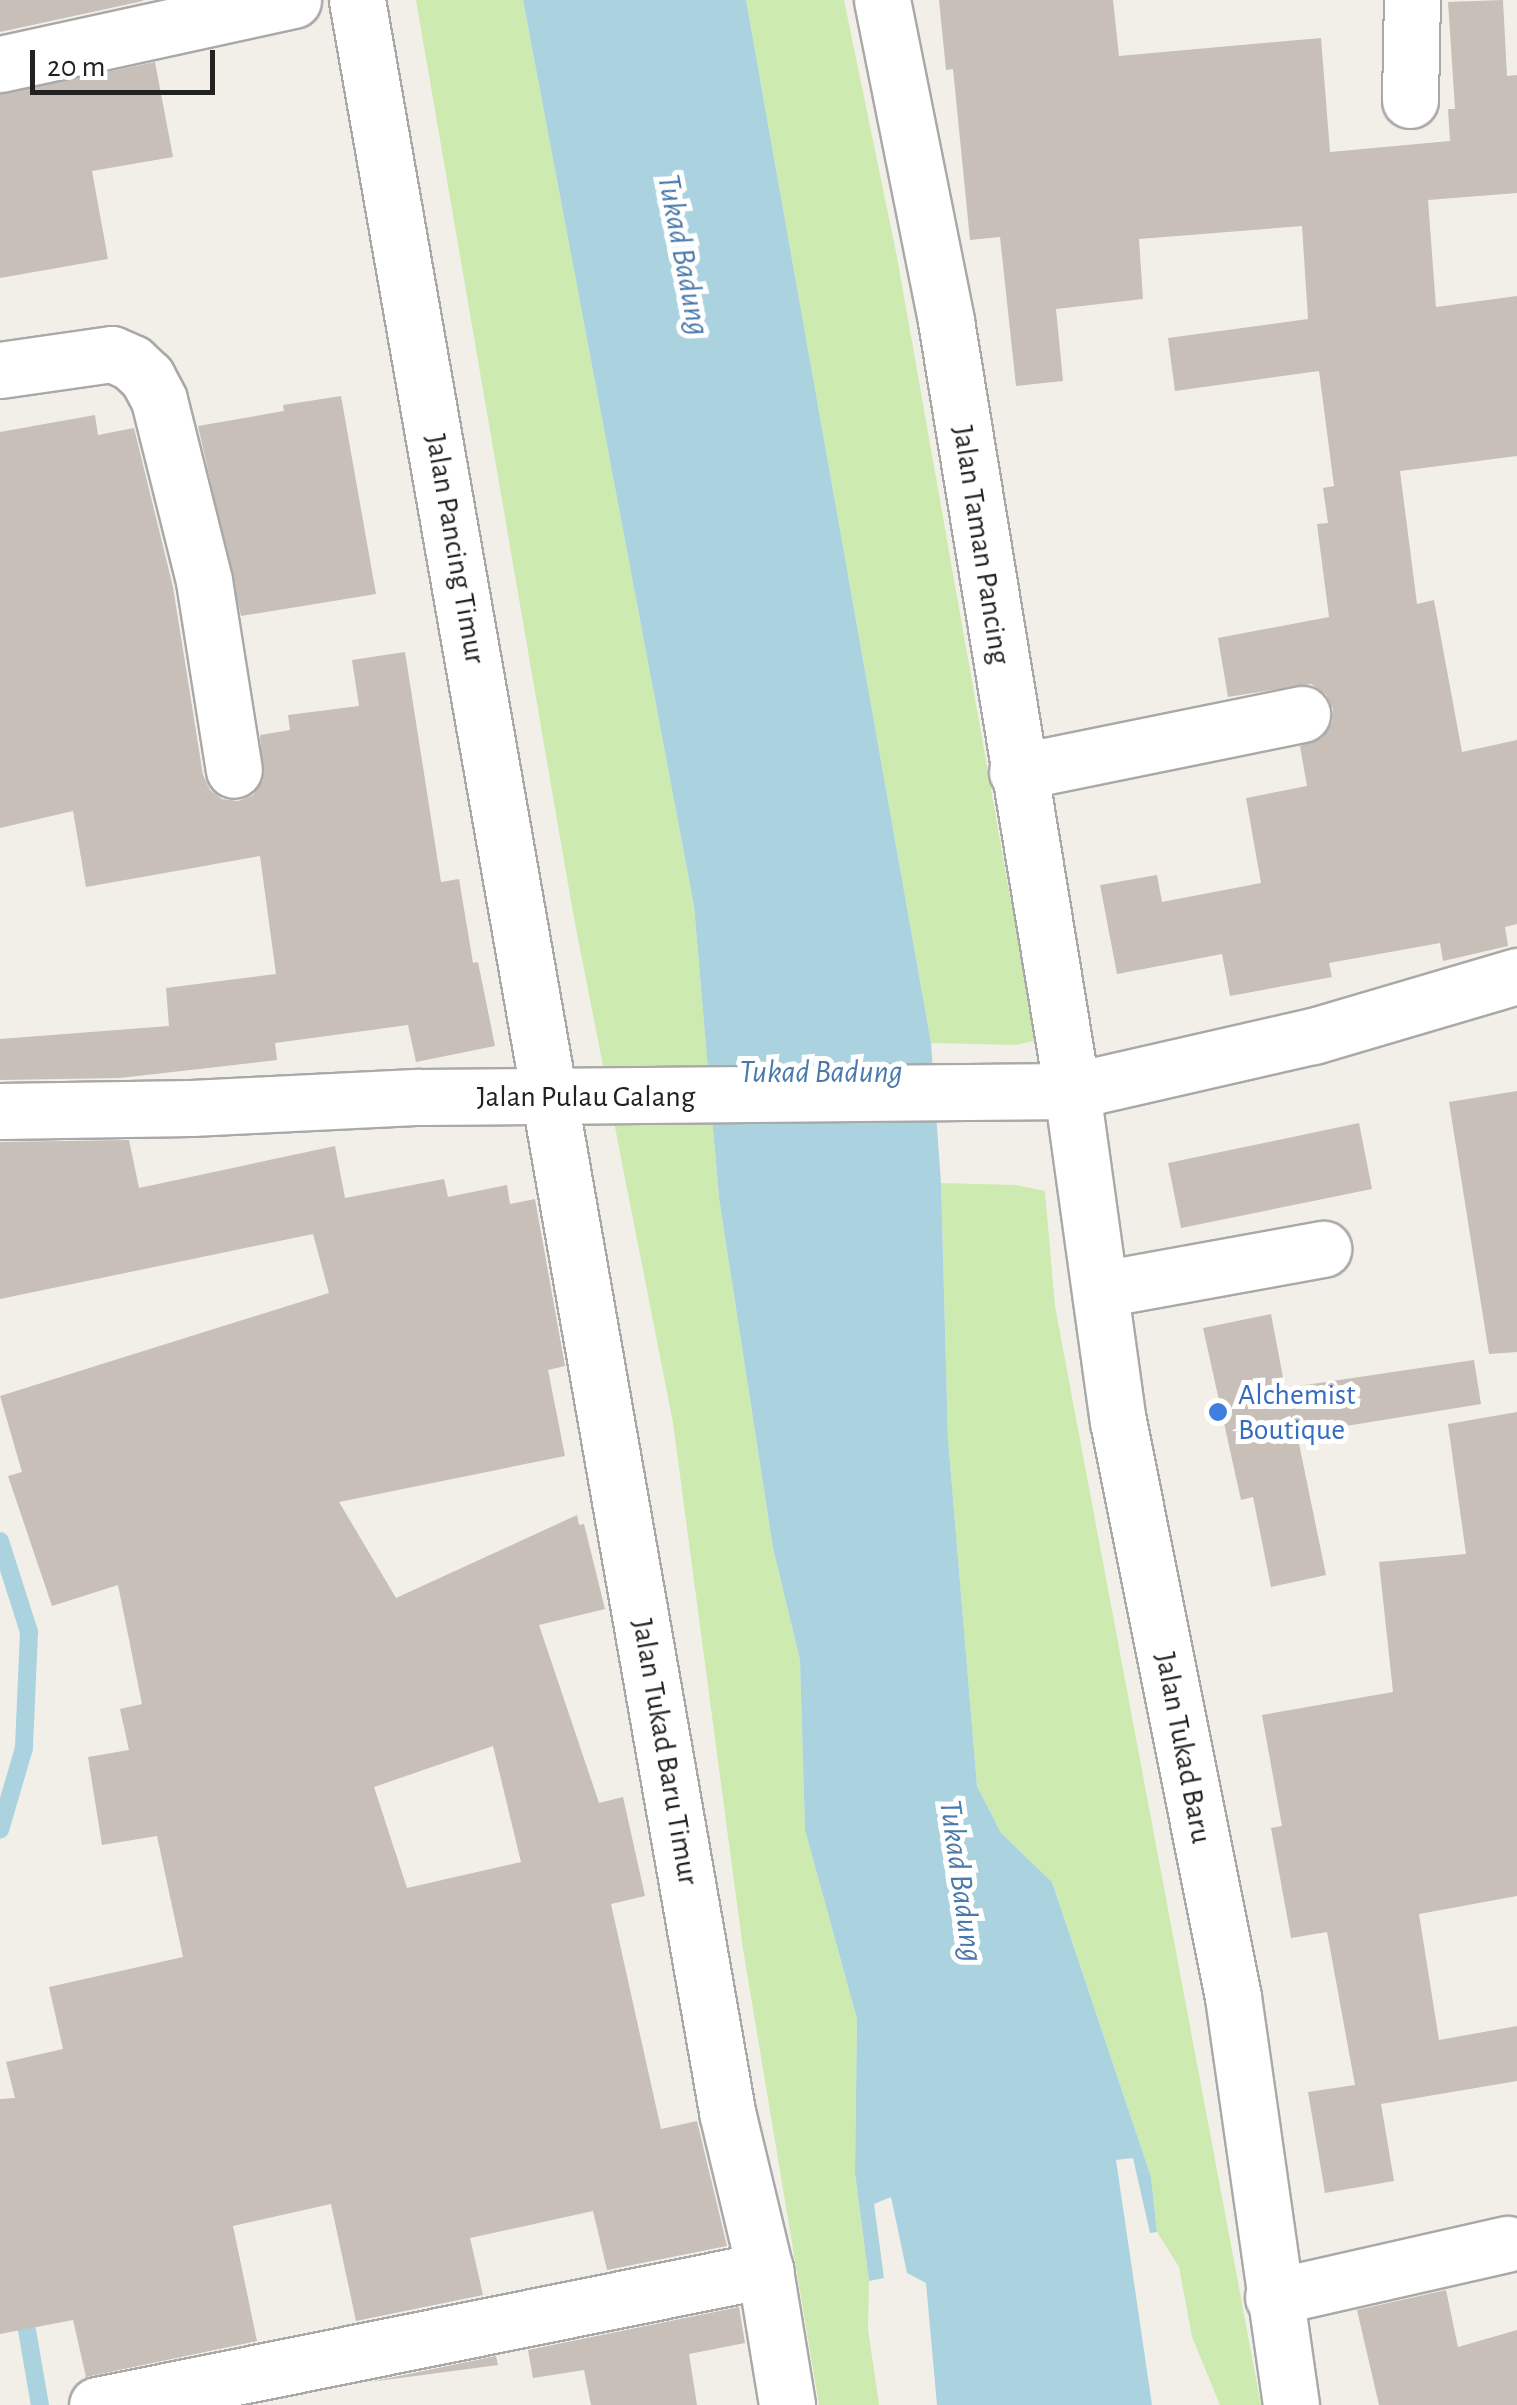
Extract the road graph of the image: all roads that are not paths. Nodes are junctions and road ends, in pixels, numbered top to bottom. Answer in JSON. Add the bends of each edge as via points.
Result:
{"nodes":[{"id":1,"x":294,"y":0,"type":"edge"},
{"id":2,"x":356,"y":0,"type":"edge"},
{"id":3,"x":882,"y":0,"type":"edge"},
{"id":4,"x":1412,"y":0,"type":"edge"},
{"id":5,"x":0,"y":64,"type":"edge"},
{"id":6,"x":1410,"y":100,"type":"dead end"},
{"id":7,"x":0,"y":370,"type":"edge"},
{"id":8,"x":1302,"y":714,"type":"dead end"},
{"id":9,"x":234,"y":770,"type":"dead end"},
{"id":10,"x":1018,"y":772,"type":"junction"},
{"id":11,"x":1517,"y":976,"type":"edge"},
{"id":12,"x":1051,"y":1092,"type":"junction"},
{"id":13,"x":552,"y":1098,"type":"junction"},
{"id":14,"x":0,"y":1111,"type":"edge"},
{"id":15,"x":1323,"y":1250,"type":"dead end"},
{"id":16,"x":1102,"y":1289,"type":"junction"},
{"id":17,"x":1507,"y":2244,"type":"dead end"},
{"id":18,"x":765,"y":2270,"type":"junction"},
{"id":19,"x":1273,"y":2297,"type":"junction"},
{"id":20,"x":97,"y":2405,"type":"edge"},
{"id":21,"x":787,"y":2405,"type":"edge"},
{"id":22,"x":1291,"y":2405,"type":"edge"}],
"edges":[{"from":1,"to":5,"type":"street"},
{"from":2,"to":13,"type":"street","name":"Jalan Pancing Timur"},
{"from":3,"to":10,"type":"street","name":"Jalan Taman Pancing","via":[[946,322]]},
{"from":4,"to":6,"type":"street"},
{"from":7,"to":9,"type":"street","via":[[112,354],[146,377],[159,400],[204,581]]},
{"from":8,"to":10,"type":"street"},
{"from":10,"to":12,"type":"street","name":"Jalan Taman Pancing"},
{"from":11,"to":12,"type":"street","name":"Jalan Pulau Galang","via":[[1313,1036]]},
{"from":12,"to":13,"type":"street","name":"Jalan Pulau Galang"},
{"from":12,"to":16,"type":"street","name":"Jalan Tukad Baru"},
{"from":13,"to":14,"type":"street","name":"Jalan Pulau Galang"},
{"from":13,"to":18,"type":"street","name":"Jalan Tukad Baru Timur","via":[[727,2112]]},
{"from":15,"to":16,"type":"street"},
{"from":16,"to":19,"type":"street","name":"Jalan Tukad Baru","via":[[1118,1421],[1233,1996]]},
{"from":17,"to":19,"type":"street"},
{"from":18,"to":20,"type":"street"},
{"from":18,"to":21,"type":"street","name":"Jalan Tukad Baru Timur"},
{"from":19,"to":22,"type":"street","name":"Jalan Tukad Baru"}]}
